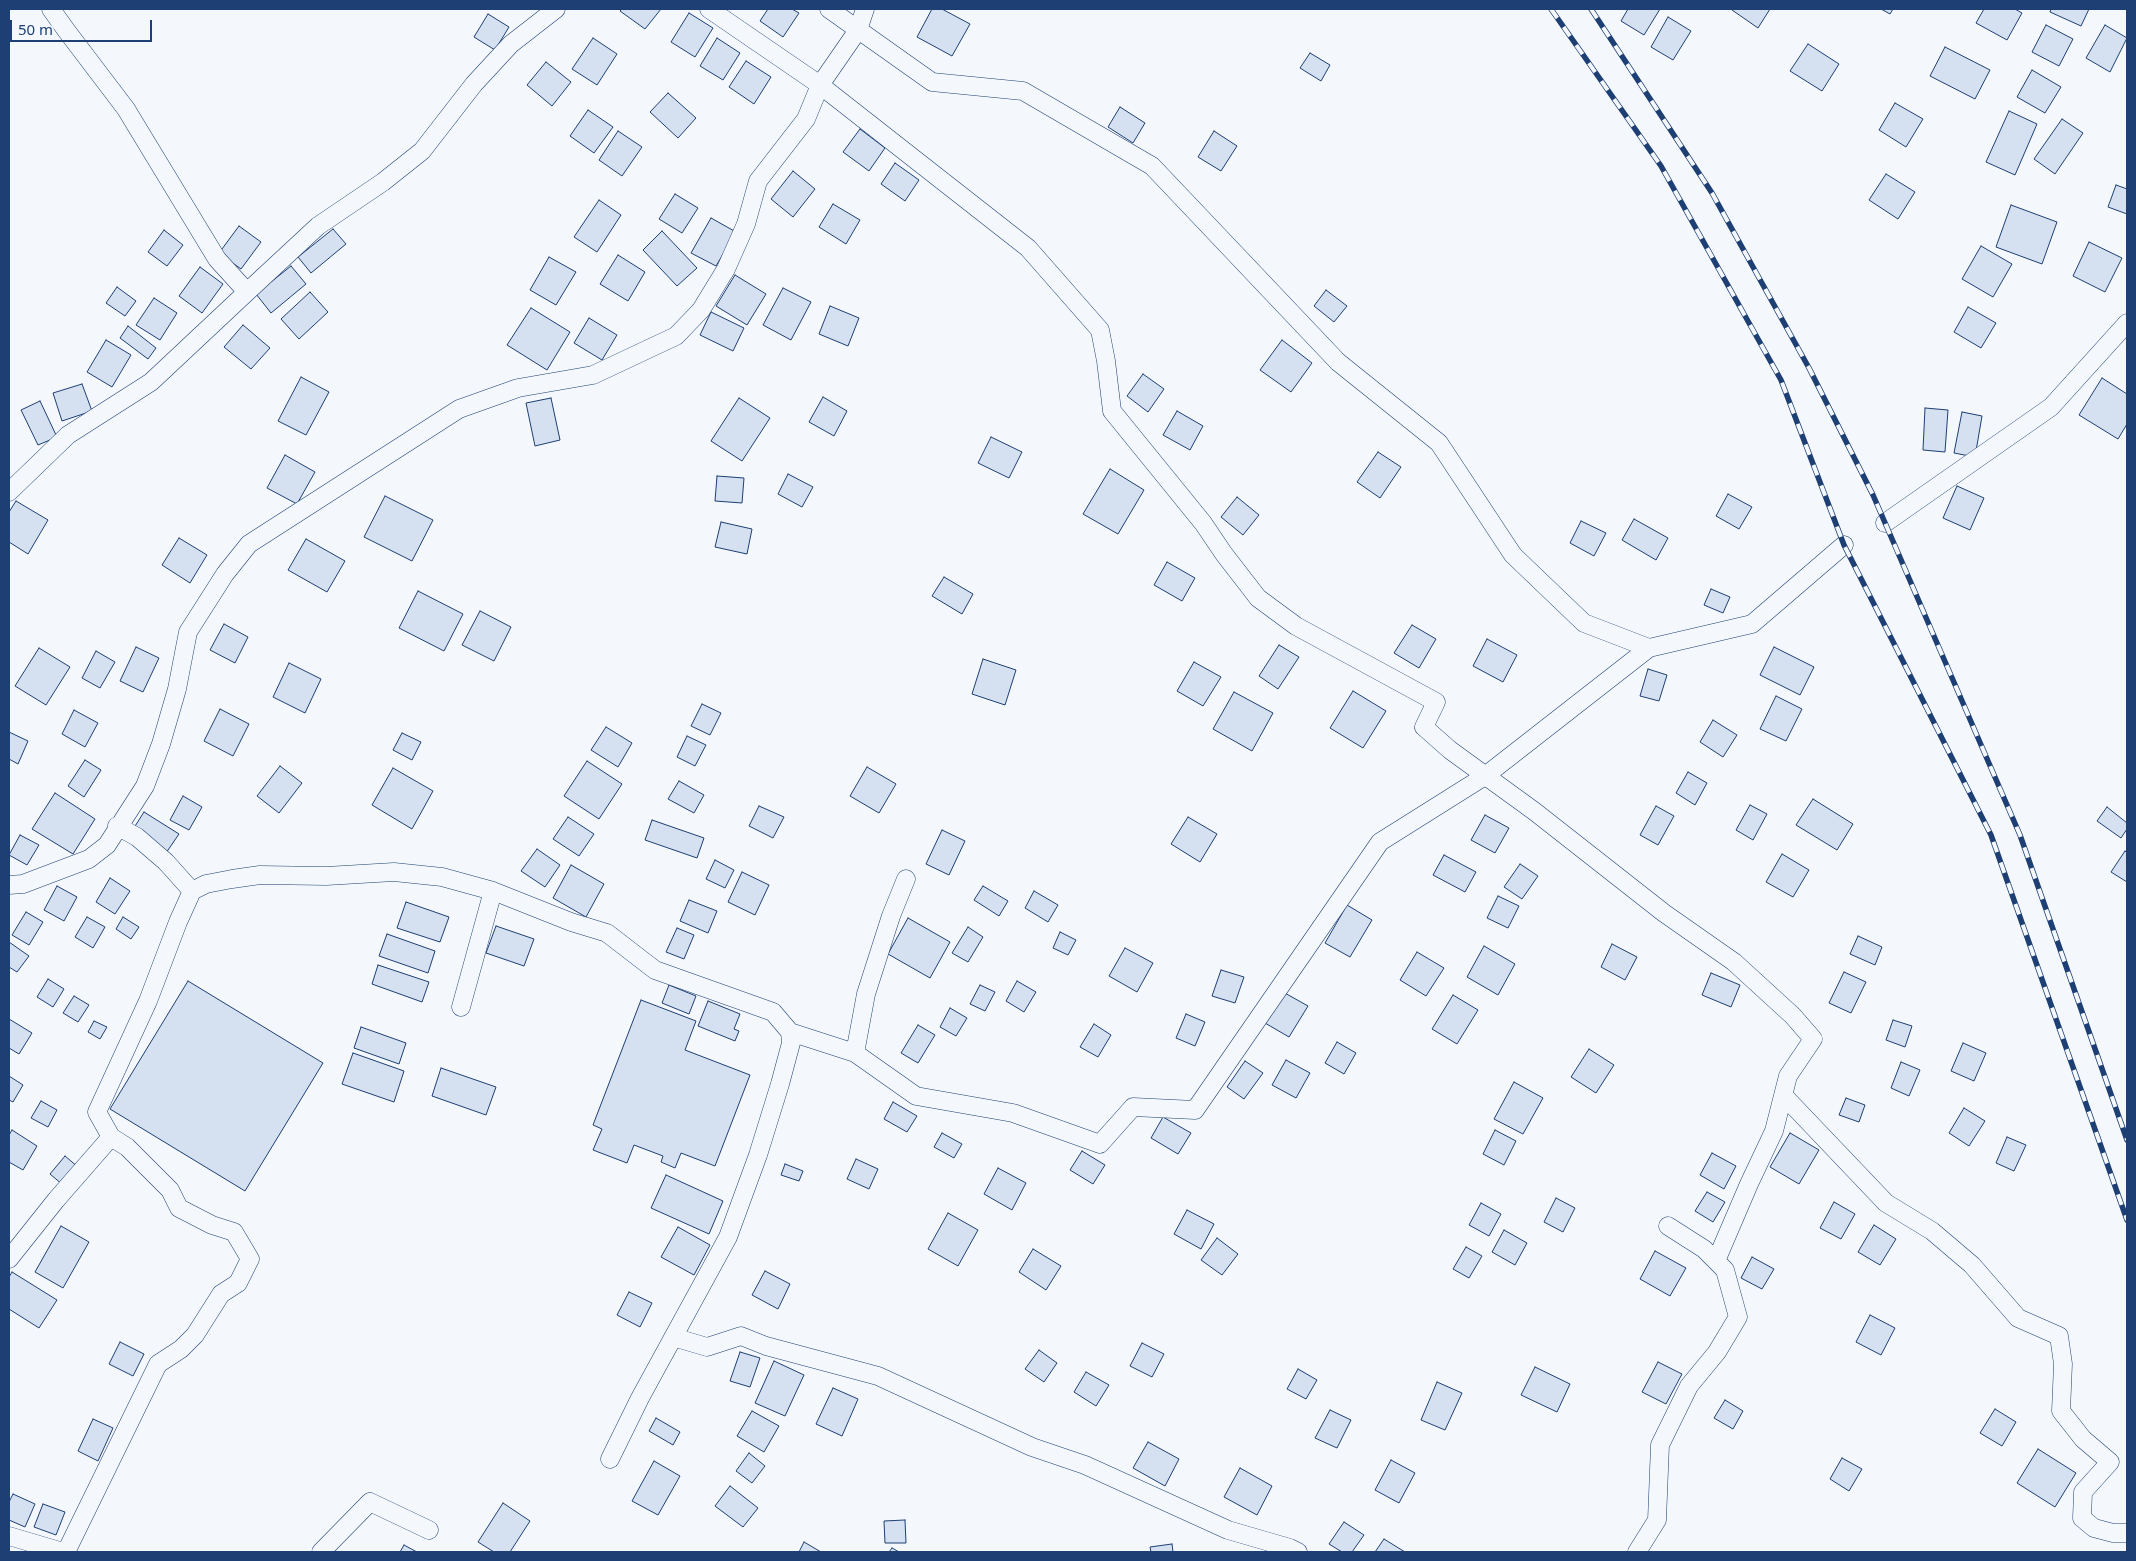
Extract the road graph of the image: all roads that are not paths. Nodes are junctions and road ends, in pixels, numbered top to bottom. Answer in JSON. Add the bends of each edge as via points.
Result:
{"nodes":[{"id":1,"x":51,"y":9,"type":"edge"},
{"id":2,"x":556,"y":9,"type":"edge"},
{"id":3,"x":709,"y":9,"type":"edge"},
{"id":4,"x":829,"y":9,"type":"edge"},
{"id":5,"x":864,"y":9,"type":"edge"},
{"id":6,"x":858,"y":30,"type":"junction"},
{"id":7,"x":820,"y":85,"type":"junction"},
{"id":8,"x":247,"y":292,"type":"junction"},
{"id":9,"x":2127,"y":323,"type":"edge"},
{"id":10,"x":9,"y":492,"type":"edge"},
{"id":11,"x":1885,"y":523,"type":"dead end"},
{"id":12,"x":1844,"y":545,"type":"dead end"},
{"id":13,"x":1649,"y":648,"type":"junction"},
{"id":14,"x":1486,"y":776,"type":"junction"},
{"id":15,"x":117,"y":826,"type":"junction"},
{"id":16,"x":906,"y":879,"type":"dead end"},
{"id":17,"x":9,"y":885,"type":"edge"},
{"id":18,"x":493,"y":890,"type":"junction"},
{"id":19,"x":192,"y":891,"type":"junction"},
{"id":20,"x":461,"y":1006,"type":"dead end"},
{"id":21,"x":790,"y":1032,"type":"junction"},
{"id":22,"x":856,"y":1054,"type":"junction"},
{"id":23,"x":1784,"y":1096,"type":"junction"},
{"id":24,"x":111,"y":1137,"type":"junction"},
{"id":25,"x":1668,"y":1226,"type":"dead end"},
{"id":26,"x":9,"y":1259,"type":"edge"},
{"id":27,"x":1716,"y":1261,"type":"junction"},
{"id":28,"x":673,"y":1337,"type":"junction"},
{"id":29,"x":610,"y":1459,"type":"dead end"},
{"id":30,"x":429,"y":1530,"type":"dead end"},
{"id":31,"x":2127,"y":1533,"type":"edge"},
{"id":32,"x":9,"y":1536,"type":"edge"},
{"id":33,"x":64,"y":1552,"type":"edge"},
{"id":34,"x":321,"y":1552,"type":"edge"},
{"id":35,"x":1298,"y":1552,"type":"edge"},
{"id":36,"x":1637,"y":1552,"type":"edge"}],
"edges":[{"from":1,"to":8,"type":"street","via":[[126,109],[217,259]]},
{"from":2,"to":8,"type":"street","via":[[511,44],[480,77],[422,151],[384,182],[318,226]]},
{"from":3,"to":7,"type":"street"},
{"from":4,"to":6,"type":"street"},
{"from":5,"to":6,"type":"street"},
{"from":6,"to":7,"type":"street"},
{"from":6,"to":13,"type":"street","via":[[932,82],[1023,91],[1152,166],[1338,362],[1439,443],[1513,555],[1584,623]]},
{"from":7,"to":14,"type":"street","via":[[1028,248],[1100,330],[1112,411],[1203,523],[1258,598],[1296,626],[1436,702],[1424,727]]},
{"from":7,"to":15,"type":"street","via":[[806,120],[758,181],[746,224],[726,269],[701,310],[676,336],[593,375],[518,388],[459,409],[249,544],[225,574],[188,632],[177,689],[161,744],[145,786]]},
{"from":8,"to":10,"type":"street","via":[[151,382],[68,435]]},
{"from":9,"to":11,"type":"street","via":[[2051,407]]},
{"from":12,"to":13,"type":"street","via":[[1752,624]]},
{"from":13,"to":14,"type":"street"},
{"from":14,"to":22,"type":"street","via":[[1380,842],[1195,1110],[1133,1107],[1100,1144],[1013,1113],[916,1096]]},
{"from":14,"to":23,"type":"street","via":[[1664,913],[1734,962],[1793,1016],[1813,1039],[1788,1076]]},
{"from":15,"to":17,"type":"street","via":[[107,845],[89,859],[23,884]]},
{"from":15,"to":19,"type":"street","via":[[137,837],[166,862]]},
{"from":16,"to":22,"type":"street","via":[[866,994]]},
{"from":18,"to":19,"type":"street","via":[[442,877],[394,872],[260,875],[206,884]]},
{"from":18,"to":20,"type":"street"},
{"from":18,"to":21,"type":"street","via":[[607,933],[655,970],[773,1012]]},
{"from":19,"to":24,"type":"street","via":[[148,1001],[97,1112]]},
{"from":21,"to":22,"type":"street"},
{"from":21,"to":28,"type":"street","via":[[791,1044],[780,1084],[728,1237]]},
{"from":23,"to":27,"type":"street","via":[[1774,1131]]},
{"from":23,"to":31,"type":"street","via":[[1886,1203],[1932,1231],[1972,1265],[2018,1318],[2059,1336],[2063,1364],[2061,1411],[2083,1439],[2110,1462],[2083,1492],[2082,1518],[2094,1528]]},
{"from":24,"to":26,"type":"street"},
{"from":24,"to":33,"type":"street","via":[[127,1147],[170,1190],[180,1208],[212,1225],[234,1232],[250,1259],[238,1283],[221,1294],[195,1335],[158,1364]]},
{"from":25,"to":27,"type":"street","via":[[1704,1249]]},
{"from":27,"to":36,"type":"street","via":[[1725,1270],[1738,1318],[1717,1352],[1689,1386],[1660,1445],[1657,1520]]},
{"from":28,"to":29,"type":"street"},
{"from":28,"to":35,"type":"street","via":[[707,1347],[741,1336],[766,1346],[878,1376],[1032,1447],[1085,1465],[1228,1530]]},
{"from":30,"to":34,"type":"street","via":[[370,1502]]},
{"from":32,"to":33,"type":"street"}]}
